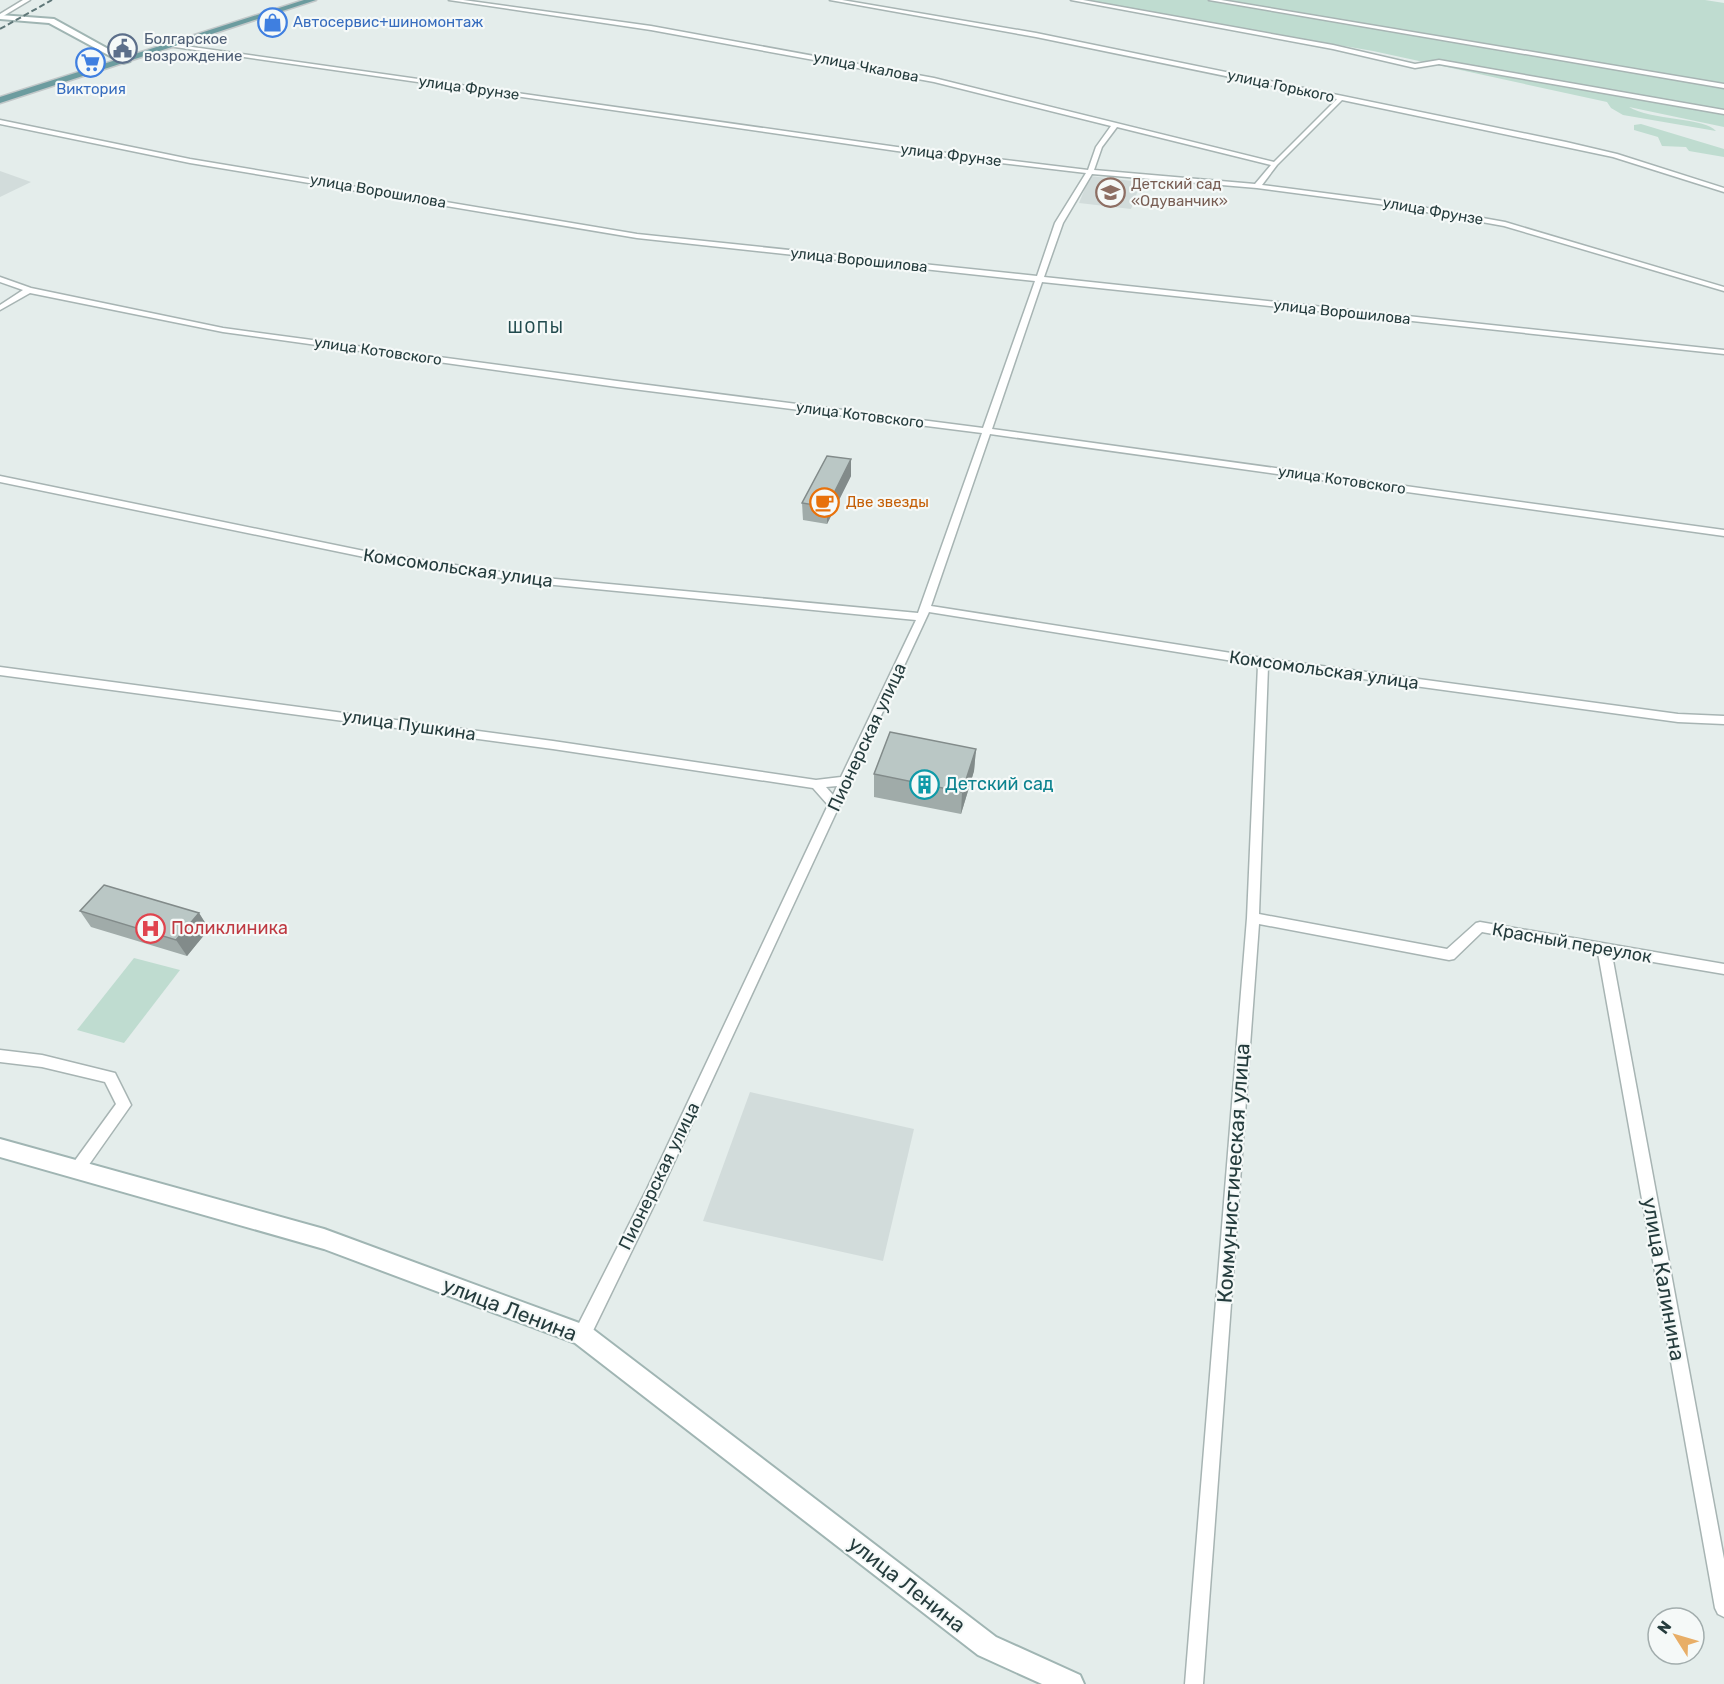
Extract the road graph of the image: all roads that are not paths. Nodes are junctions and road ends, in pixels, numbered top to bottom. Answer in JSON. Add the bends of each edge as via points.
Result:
{"nodes":[{"id":1,"x":27,"y":0,"type":"edge"},
{"id":2,"x":312,"y":0,"type":"edge"},
{"id":3,"x":452,"y":0,"type":"edge"},
{"id":4,"x":833,"y":0,"type":"edge"},
{"id":5,"x":1074,"y":0,"type":"edge"},
{"id":6,"x":1212,"y":0,"type":"edge"},
{"id":7,"x":0,"y":17,"type":"edge"},
{"id":8,"x":171,"y":46,"type":"junction"},
{"id":9,"x":126,"y":61,"type":"junction"},
{"id":10,"x":1724,"y":86,"type":"edge"},
{"id":11,"x":1340,"y":99,"type":"junction"},
{"id":12,"x":0,"y":100,"type":"edge"},
{"id":13,"x":1724,"y":112,"type":"edge"},
{"id":14,"x":0,"y":122,"type":"edge"},
{"id":15,"x":1115,"y":125,"type":"junction"},
{"id":16,"x":1275,"y":164,"type":"junction"},
{"id":17,"x":1090,"y":172,"type":"junction"},
{"id":18,"x":1257,"y":186,"type":"junction"},
{"id":19,"x":1724,"y":190,"type":"edge"},
{"id":20,"x":0,"y":279,"type":"edge"},
{"id":21,"x":1038,"y":279,"type":"junction"},
{"id":22,"x":1724,"y":289,"type":"edge"},
{"id":23,"x":29,"y":290,"type":"junction"},
{"id":24,"x":0,"y":308,"type":"edge"},
{"id":25,"x":1724,"y":352,"type":"edge"},
{"id":26,"x":987,"y":431,"type":"junction"},
{"id":27,"x":0,"y":479,"type":"edge"},
{"id":28,"x":1724,"y":533,"type":"edge"},
{"id":29,"x":924,"y":613,"type":"junction"},
{"id":30,"x":1263,"y":662,"type":"junction"},
{"id":31,"x":0,"y":671,"type":"edge"},
{"id":32,"x":1724,"y":720,"type":"edge"},
{"id":33,"x":846,"y":781,"type":"junction"},
{"id":34,"x":816,"y":784,"type":"junction"},
{"id":35,"x":835,"y":805,"type":"junction"},
{"id":36,"x":1253,"y":918,"type":"junction"},
{"id":37,"x":1604,"y":949,"type":"junction"},
{"id":38,"x":1724,"y":969,"type":"edge"},
{"id":39,"x":0,"y":1056,"type":"edge"},
{"id":40,"x":0,"y":1148,"type":"edge"},
{"id":41,"x":76,"y":1171,"type":"junction"},
{"id":42,"x":582,"y":1335,"type":"junction"},
{"id":43,"x":1724,"y":1608,"type":"edge"},
{"id":44,"x":1071,"y":1684,"type":"edge"},
{"id":45,"x":1194,"y":1684,"type":"edge"}],
"edges":[{"from":1,"to":7,"type":"street"},
{"from":2,"to":8,"type":"main road"},
{"from":3,"to":15,"type":"street","name":"улица Чкалова","via":[[788,52],[934,80]]},
{"from":4,"to":11,"type":"street","name":"улица Горького","via":[[1036,35]]},
{"from":5,"to":13,"type":"street","via":[[1333,47],[1415,66],[1439,62]]},
{"from":6,"to":10,"type":"street"},
{"from":7,"to":9,"type":"street","via":[[51,21]]},
{"from":8,"to":9,"type":"main road"},
{"from":8,"to":17,"type":"street","name":"улица Фрунзе","via":[[723,125]]},
{"from":9,"to":12,"type":"main road"},
{"from":11,"to":16,"type":"street"},
{"from":11,"to":19,"type":"street","name":"улица Горького","via":[[1615,155]]},
{"from":14,"to":21,"type":"street","name":"улица Ворошилова","via":[[190,161],[637,236]]},
{"from":15,"to":16,"type":"street","name":"улица Чкалова"},
{"from":15,"to":17,"type":"street","name":"Пионерская улица","via":[[1099,147]]},
{"from":16,"to":18,"type":"street"},
{"from":17,"to":18,"type":"street","name":"улица Фрунзе"},
{"from":17,"to":21,"type":"street","name":"Пионерская улица","via":[[1059,223]]},
{"from":18,"to":22,"type":"street","name":"улица Фрунзе","via":[[1483,220]]},
{"from":20,"to":23,"type":"street","name":"улица Котовского"},
{"from":21,"to":25,"type":"street","name":"улица Ворошилова"},
{"from":21,"to":26,"type":"street","name":"Пионерская улица"},
{"from":23,"to":24,"type":"street"},
{"from":23,"to":26,"type":"street","name":"улица Котовского","via":[[223,330]]},
{"from":26,"to":28,"type":"street","name":"улица Котовского"},
{"from":26,"to":29,"type":"street","name":"Пионерская улица"},
{"from":27,"to":29,"type":"street","name":"Комсомольская улица","via":[[369,555],[534,580]]},
{"from":29,"to":30,"type":"street","name":"Комсомольская улица"},
{"from":29,"to":33,"type":"street","name":"Пионерская улица"},
{"from":30,"to":32,"type":"street","name":"Комсомольская улица","via":[[1642,713]]},
{"from":30,"to":36,"type":"street","name":"Коммунистическая улица"},
{"from":31,"to":34,"type":"street","name":"улица Пушкина","via":[[494,736]]},
{"from":33,"to":34,"type":"street","name":"улица Пушкина"},
{"from":33,"to":35,"type":"street","name":"Пионерская улица"},
{"from":34,"to":35,"type":"street"},
{"from":35,"to":42,"type":"street","name":"Пионерская улица"},
{"from":36,"to":37,"type":"street","name":"Красный переулок","via":[[1449,955],[1480,927]]},
{"from":36,"to":45,"type":"street","name":"Коммунистическая улица"},
{"from":37,"to":38,"type":"street","name":"Красный переулок"},
{"from":37,"to":43,"type":"street","name":"улица Калинина"},
{"from":39,"to":41,"type":"street","via":[[110,1077],[124,1105]]},
{"from":40,"to":41,"type":"street","name":"улица Ленина"},
{"from":41,"to":42,"type":"street","name":"улица Ленина","via":[[324,1239]]},
{"from":42,"to":44,"type":"street","name":"улица Ленина","via":[[987,1646]]}]}
